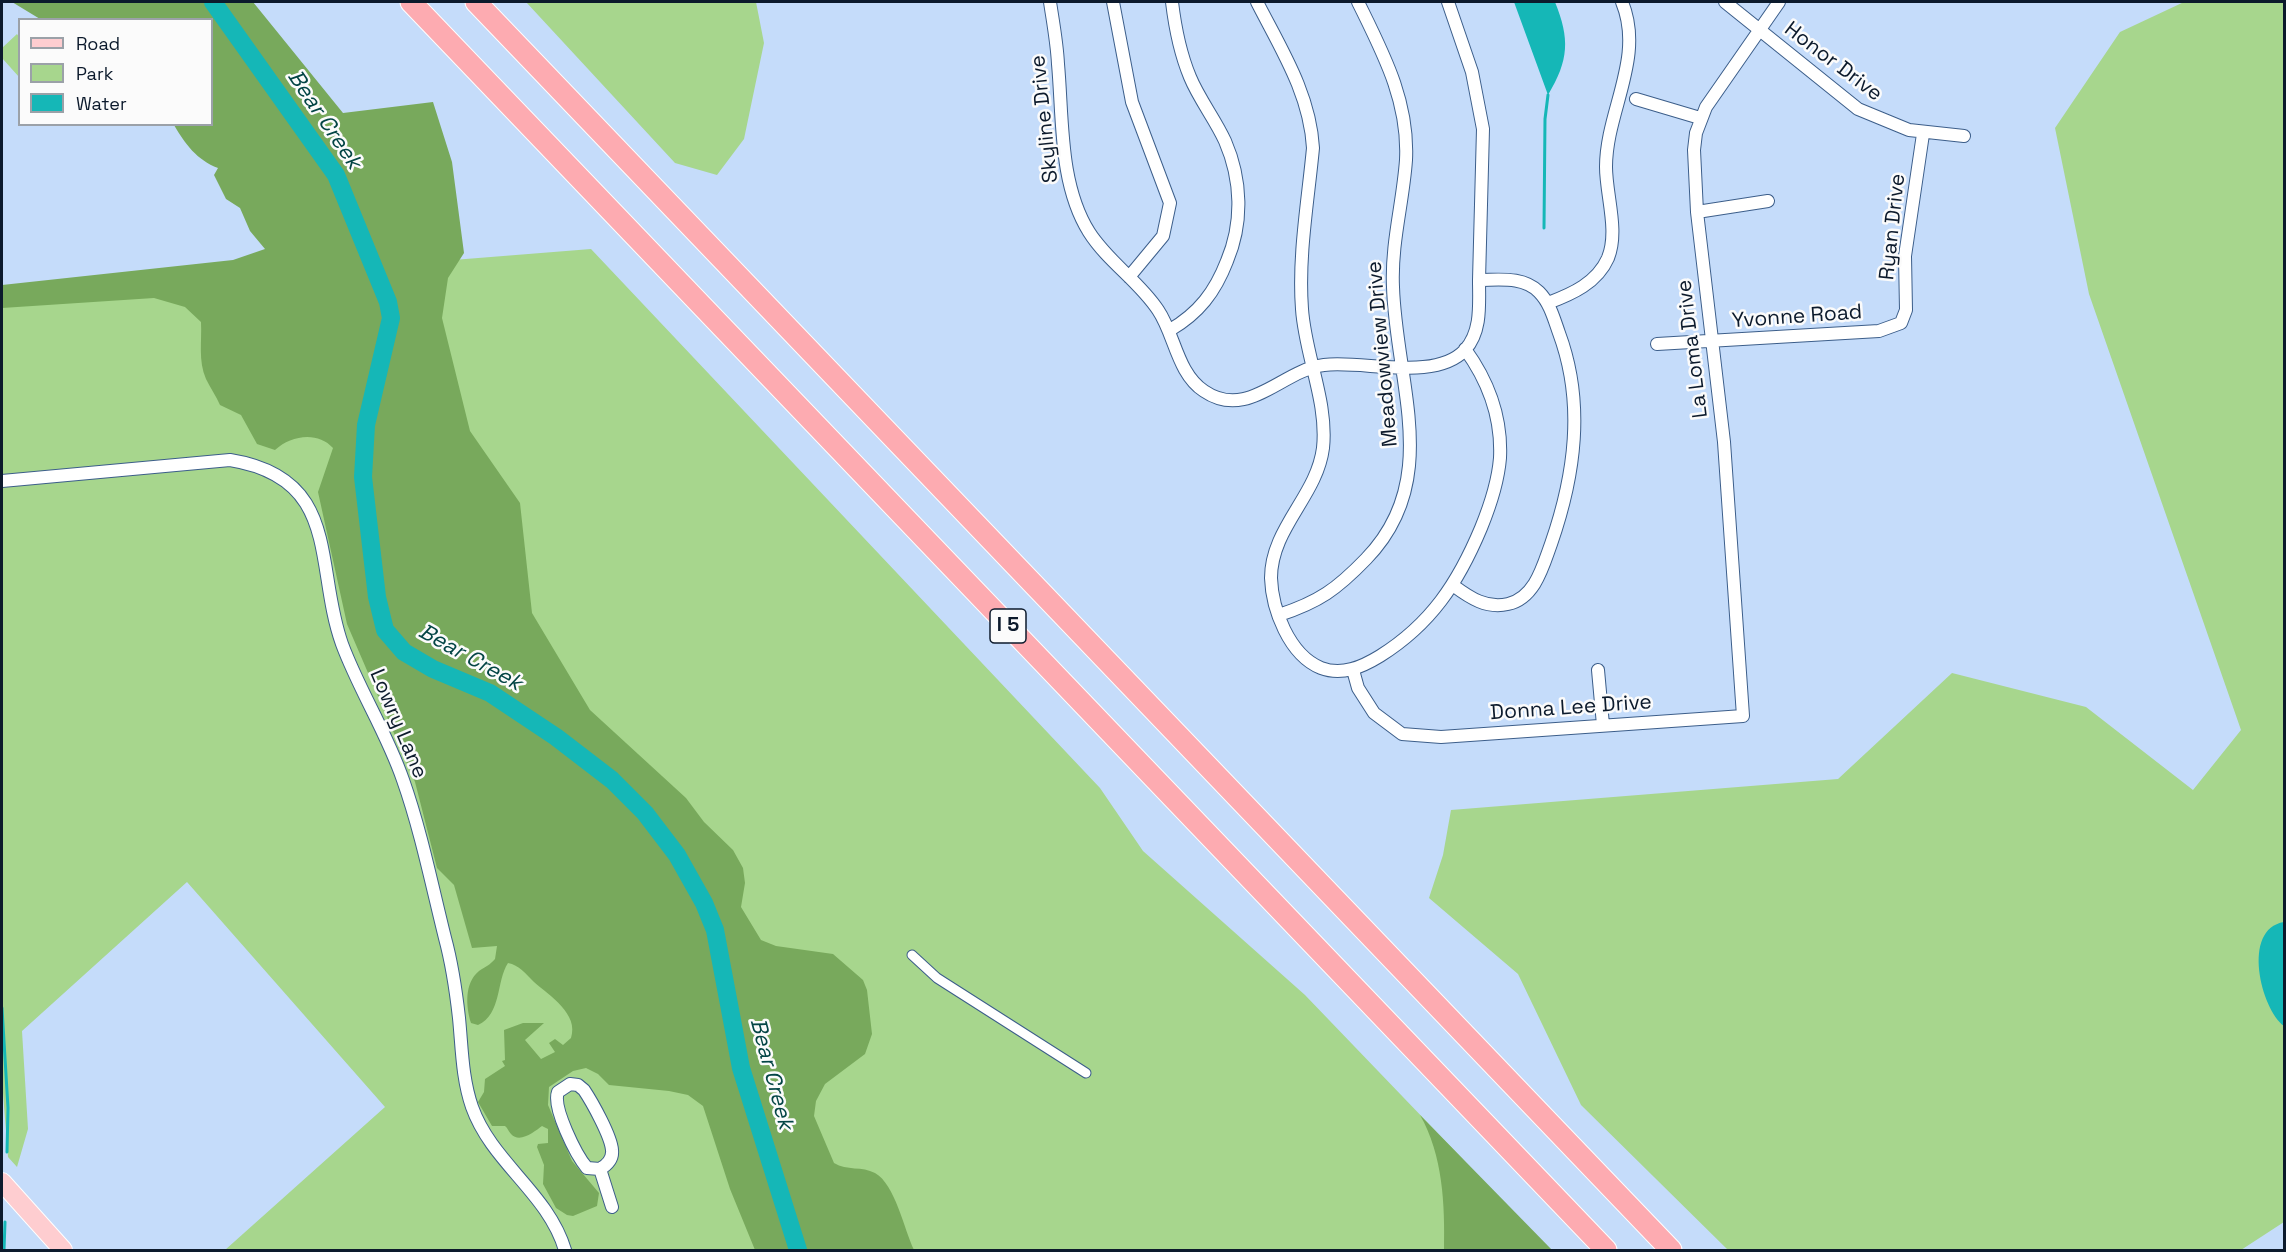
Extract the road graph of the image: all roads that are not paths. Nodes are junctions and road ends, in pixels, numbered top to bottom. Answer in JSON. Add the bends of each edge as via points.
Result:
{"nodes":[{"id":1,"x":411,"y":2,"type":"edge"},
{"id":2,"x":476,"y":2,"type":"edge"},
{"id":3,"x":1050,"y":2,"type":"edge"},
{"id":4,"x":1113,"y":2,"type":"edge"},
{"id":5,"x":1172,"y":2,"type":"edge"},
{"id":6,"x":1257,"y":2,"type":"edge"},
{"id":7,"x":1358,"y":2,"type":"edge"},
{"id":8,"x":1448,"y":2,"type":"edge"},
{"id":9,"x":1622,"y":2,"type":"edge"},
{"id":10,"x":1725,"y":2,"type":"edge"},
{"id":11,"x":1779,"y":2,"type":"edge"},
{"id":12,"x":1758,"y":30,"type":"junction"},
{"id":13,"x":1636,"y":99,"type":"dead end"},
{"id":14,"x":1700,"y":118,"type":"junction"},
{"id":15,"x":1923,"y":134,"type":"junction"},
{"id":16,"x":1964,"y":136,"type":"dead end"},
{"id":17,"x":1768,"y":201,"type":"dead end"},
{"id":18,"x":1697,"y":212,"type":"junction"},
{"id":19,"x":1130,"y":277,"type":"junction"},
{"id":20,"x":1479,"y":280,"type":"junction"},
{"id":21,"x":1548,"y":303,"type":"junction"},
{"id":22,"x":1901,"y":323,"type":"joint"},
{"id":23,"x":1170,"y":330,"type":"junction"},
{"id":24,"x":1712,"y":343,"type":"junction"},
{"id":25,"x":1658,"y":344,"type":"dead end"},
{"id":26,"x":1465,"y":349,"type":"junction"},
{"id":27,"x":1401,"y":366,"type":"junction"},
{"id":28,"x":1312,"y":367,"type":"junction"},
{"id":29,"x":2,"y":481,"type":"edge"},
{"id":30,"x":1454,"y":586,"type":"junction"},
{"id":31,"x":1279,"y":615,"type":"junction"},
{"id":32,"x":1353,"y":670,"type":"junction"},
{"id":33,"x":1598,"y":670,"type":"dead end"},
{"id":34,"x":1743,"y":716,"type":"joint"},
{"id":35,"x":1603,"y":725,"type":"junction"},
{"id":36,"x":912,"y":956,"type":"dead end"},
{"id":37,"x":1086,"y":1073,"type":"dead end"},
{"id":38,"x":600,"y":1169,"type":"junction"},
{"id":39,"x":2,"y":1182,"type":"edge"},
{"id":40,"x":612,"y":1207,"type":"dead end"},
{"id":41,"x":63,"y":1251,"type":"edge"},
{"id":42,"x":565,"y":1251,"type":"edge"},
{"id":43,"x":1606,"y":1251,"type":"edge"},
{"id":44,"x":1671,"y":1251,"type":"edge"}],
"edges":[{"from":1,"to":43,"type":"highway","number":"I 5"},
{"from":2,"to":44,"type":"highway","number":"I 5"},
{"from":3,"to":19,"type":"street","name":"Skyline Drive","via":[[1073,192],[1089,231]]},
{"from":4,"to":19,"type":"street","via":[[1132,102],[1170,203],[1163,236]]},
{"from":5,"to":23,"type":"street","via":[[1184,63],[1226,143],[1239,207],[1235,243],[1219,281],[1195,313]]},
{"from":6,"to":28,"type":"street","via":[[1298,83],[1312,127],[1301,285],[1305,338]]},
{"from":7,"to":27,"type":"street","name":"Meadowview Drive","via":[[1390,65],[1406,133],[1392,266]]},
{"from":8,"to":20,"type":"street","via":[[1472,72],[1483,129]]},
{"from":9,"to":21,"type":"street","via":[[1628,59],[1625,84],[1610,129],[1606,164],[1612,240],[1608,258],[1588,283],[1571,295]]},
{"from":10,"to":12,"type":"street","name":"Honor Drive"},
{"from":11,"to":12,"type":"street","name":"La Loma Drive"},
{"from":12,"to":14,"type":"street","name":"La Loma Drive"},
{"from":12,"to":15,"type":"street","name":"Honor Drive","via":[[1858,109],[1891,125]]},
{"from":13,"to":14,"type":"street"},
{"from":14,"to":18,"type":"street","name":"La Loma Drive","via":[[1693,168]]},
{"from":15,"to":16,"type":"street","name":"Honor Drive"},
{"from":15,"to":22,"type":"street","name":"Ryan Drive","via":[[1905,256],[1906,310]]},
{"from":17,"to":18,"type":"street"},
{"from":18,"to":24,"type":"street","name":"La Loma Drive"},
{"from":19,"to":23,"type":"street","name":"Skyline Drive"},
{"from":20,"to":21,"type":"street","via":[[1527,283]]},
{"from":20,"to":26,"type":"street","via":[[1477,326]]},
{"from":21,"to":30,"type":"street","via":[[1569,364],[1573,389],[1574,451],[1564,505],[1530,591],[1508,604],[1484,604]]},
{"from":22,"to":24,"type":"street","name":"Yvonne Road","via":[[1879,331]]},
{"from":23,"to":28,"type":"street","name":"Skyline Drive","via":[[1187,374],[1203,391],[1223,400],[1256,397],[1292,374]]},
{"from":24,"to":25,"type":"street","name":"Yvonne Road"},
{"from":24,"to":34,"type":"street","name":"La Loma Drive","via":[[1724,442]]},
{"from":26,"to":27,"type":"street","name":"Skyline Drive","via":[[1438,365]]},
{"from":26,"to":30,"type":"street","via":[[1486,381],[1495,407],[1500,459],[1491,502]]},
{"from":27,"to":28,"type":"street","name":"Skyline Drive"},
{"from":27,"to":31,"type":"street","name":"Meadowview Drive","via":[[1411,452],[1408,486],[1396,519],[1383,541],[1337,588]]},
{"from":28,"to":31,"type":"street","via":[[1322,414],[1323,446],[1319,469],[1274,552],[1271,579]]},
{"from":29,"to":42,"type":"street","name":"Lowry Lane","via":[[230,460],[257,466],[278,477],[305,503],[321,536],[342,645],[406,791],[450,960],[464,1080],[473,1110],[496,1151],[543,1204]]},
{"from":30,"to":32,"type":"street","via":[[1414,632]]},
{"from":31,"to":32,"type":"street","via":[[1290,639],[1308,661],[1321,668]]},
{"from":32,"to":35,"type":"street","name":"Donna Lee Drive","via":[[1365,702],[1402,734],[1441,737]]},
{"from":33,"to":35,"type":"street"},
{"from":34,"to":35,"type":"street","name":"Donna Lee Drive"},
{"from":36,"to":37,"type":"street","via":[[937,978]]},
{"from":38,"to":38,"type":"street","via":[[611,1159],[609,1141],[586,1093],[581,1086],[570,1084],[558,1092],[556,1103],[580,1158],[587,1168]]},
{"from":38,"to":40,"type":"street"},
{"from":39,"to":41,"type":"main road"}]}
